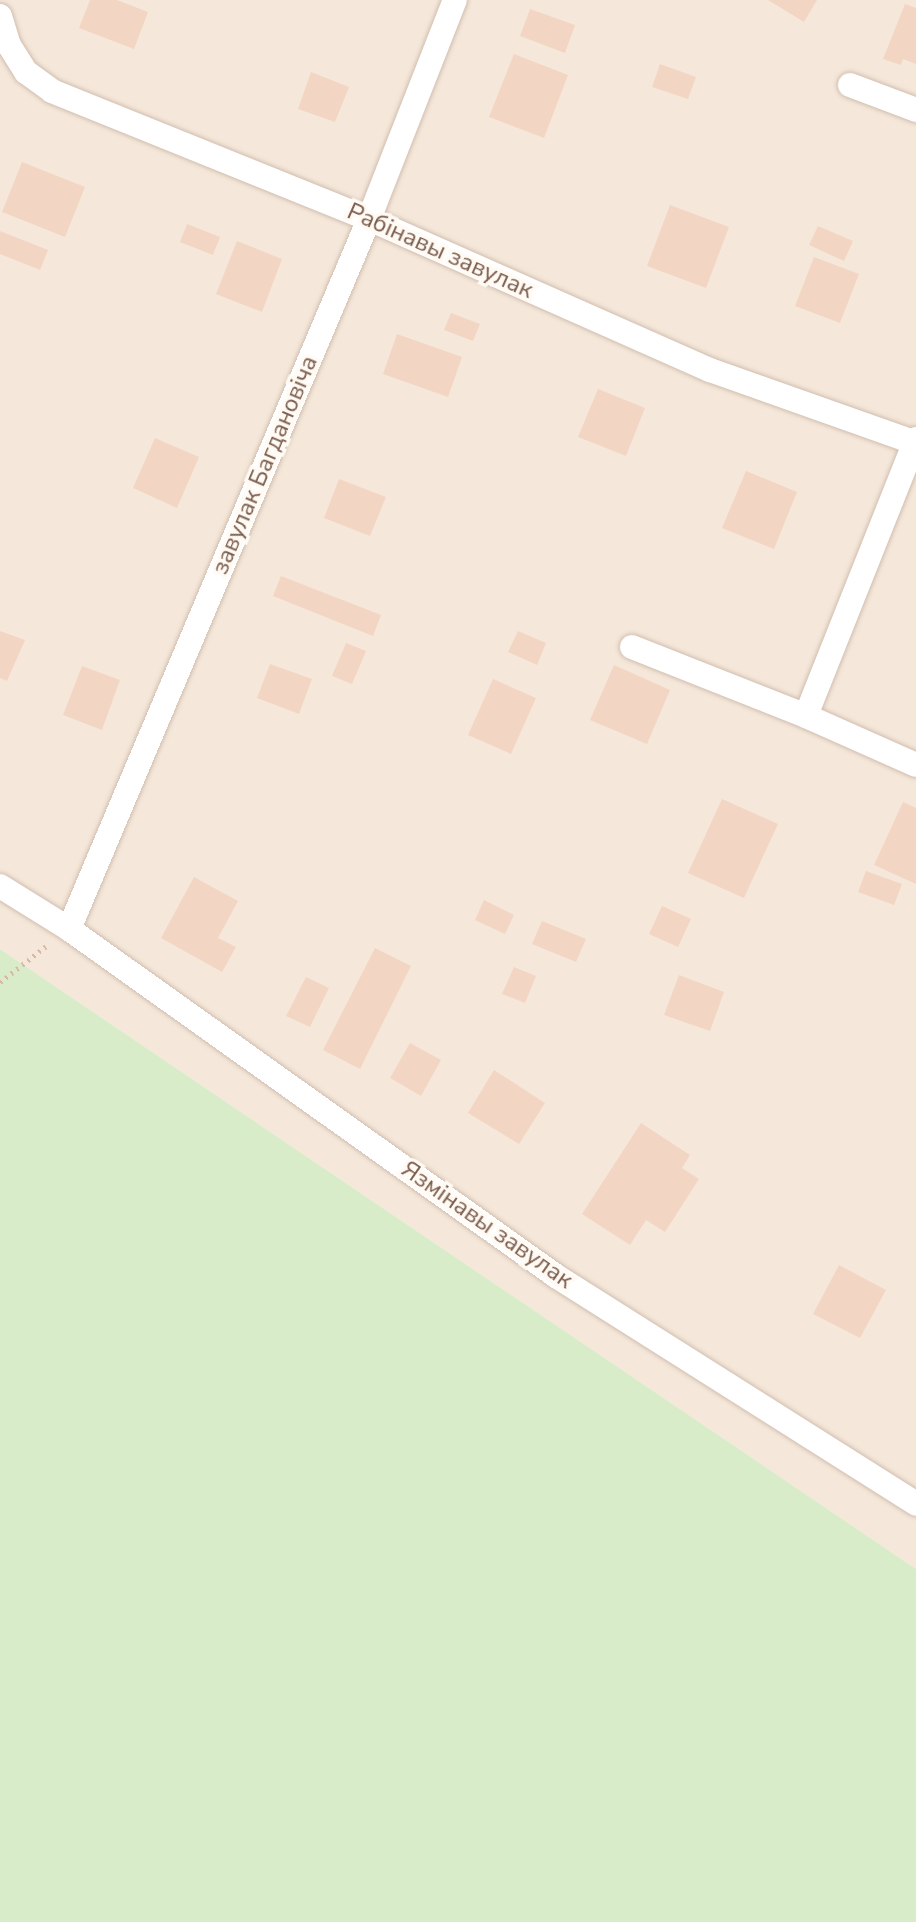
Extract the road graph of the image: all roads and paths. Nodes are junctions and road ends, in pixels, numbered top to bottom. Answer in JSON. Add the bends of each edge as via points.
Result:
{"nodes":[{"id":1,"x":455,"y":0,"type":"edge"},
{"id":2,"x":0,"y":16,"type":"edge"},
{"id":3,"x":850,"y":85,"type":"dead end"},
{"id":4,"x":916,"y":110,"type":"edge"},
{"id":5,"x":369,"y":219,"type":"junction"},
{"id":6,"x":916,"y":442,"type":"edge"},
{"id":7,"x":632,"y":647,"type":"dead end"},
{"id":8,"x":806,"y":716,"type":"junction"},
{"id":9,"x":916,"y":765,"type":"edge"},
{"id":10,"x":0,"y":886,"type":"edge"},
{"id":11,"x":69,"y":929,"type":"junction"},
{"id":12,"x":0,"y":982,"type":"edge"},
{"id":13,"x":916,"y":1504,"type":"edge"}],
"edges":[{"from":1,"to":5,"type":"street","name":"завулак Багдановіча"},
{"from":2,"to":5,"type":"street","name":"Рабінавы завулак","via":[[9,45],[26,72],[52,91]]},
{"from":3,"to":4,"type":"street"},
{"from":5,"to":6,"type":"street","name":"Рабінавы завулак","via":[[710,370]]},
{"from":5,"to":11,"type":"street","name":"завулак Багдановіча"},
{"from":6,"to":8,"type":"street"},
{"from":7,"to":8,"type":"street"},
{"from":8,"to":9,"type":"street"},
{"from":10,"to":11,"type":"street","name":"Язмінавы завулак"},
{"from":11,"to":12,"type":"path"},
{"from":11,"to":13,"type":"street","name":"Язмінавы завулак","via":[[556,1276]]}]}
